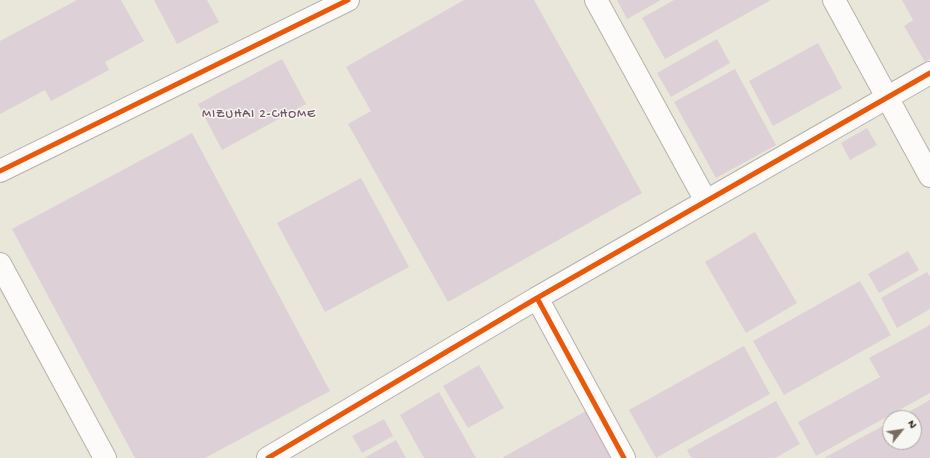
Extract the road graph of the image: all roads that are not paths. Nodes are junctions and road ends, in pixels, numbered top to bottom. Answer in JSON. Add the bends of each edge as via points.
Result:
{"nodes":[{"id":1,"x":348,"y":0,"type":"edge"},
{"id":2,"x":596,"y":0,"type":"edge"},
{"id":3,"x":834,"y":0,"type":"edge"},
{"id":4,"x":930,"y":73,"type":"edge"},
{"id":5,"x":887,"y":97,"type":"junction"},
{"id":6,"x":0,"y":171,"type":"edge"},
{"id":7,"x":930,"y":176,"type":"edge"},
{"id":8,"x":706,"y":201,"type":"junction"},
{"id":9,"x":0,"y":264,"type":"edge"},
{"id":10,"x":537,"y":298,"type":"junction"},
{"id":11,"x":105,"y":458,"type":"edge"},
{"id":12,"x":268,"y":458,"type":"edge"},
{"id":13,"x":624,"y":458,"type":"edge"}],
"edges":[{"from":1,"to":6,"type":"street"},
{"from":2,"to":8,"type":"street"},
{"from":3,"to":5,"type":"street"},
{"from":4,"to":5,"type":"street"},
{"from":5,"to":7,"type":"street"},
{"from":5,"to":8,"type":"street"},
{"from":8,"to":10,"type":"street"},
{"from":9,"to":11,"type":"street"},
{"from":10,"to":12,"type":"street"},
{"from":10,"to":13,"type":"street"}]}
